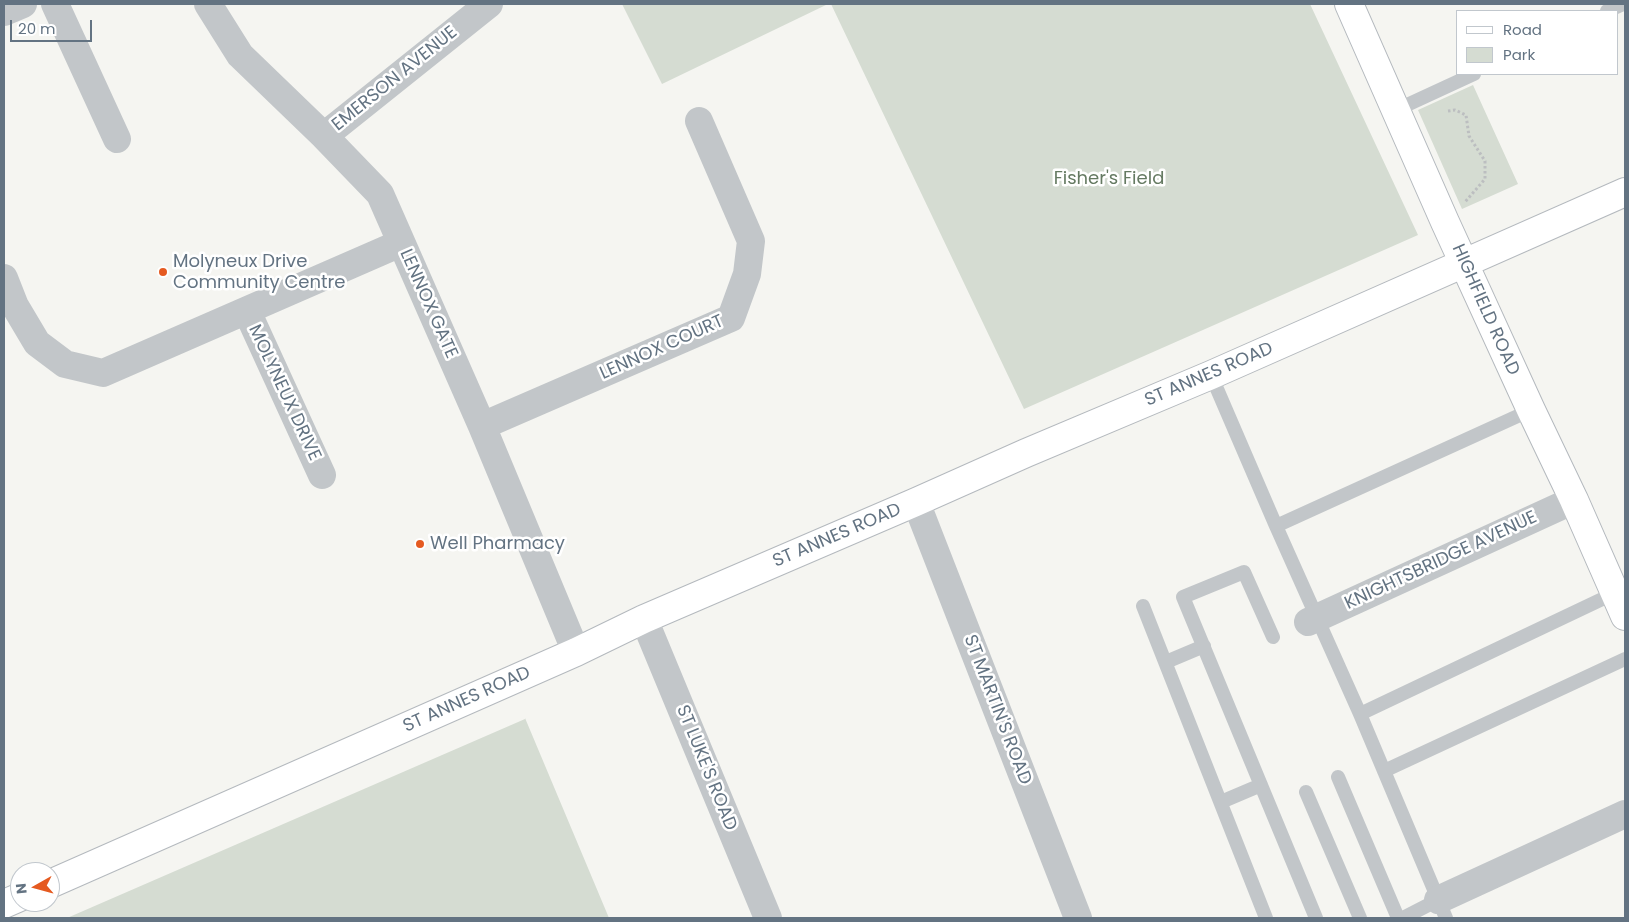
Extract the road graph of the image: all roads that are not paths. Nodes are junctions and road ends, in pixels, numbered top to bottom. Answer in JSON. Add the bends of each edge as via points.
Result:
{"nodes":[{"id":1,"x":23,"y":4,"type":"edge"},
{"id":2,"x":55,"y":4,"type":"edge"},
{"id":3,"x":208,"y":4,"type":"edge"},
{"id":4,"x":489,"y":4,"type":"edge"},
{"id":5,"x":1349,"y":4,"type":"edge"},
{"id":6,"x":1624,"y":4,"type":"edge"},
{"id":7,"x":1609,"y":10,"type":"edge"},
{"id":8,"x":4,"y":12,"type":"edge"},
{"id":9,"x":1472,"y":75,"type":"edge"},
{"id":10,"x":1396,"y":110,"type":"junction"},
{"id":11,"x":699,"y":121,"type":"dead end"},
{"id":12,"x":324,"y":136,"type":"junction"},
{"id":13,"x":117,"y":139,"type":"dead end"},
{"id":14,"x":1625,"y":192,"type":"edge"},
{"id":15,"x":402,"y":243,"type":"junction"},
{"id":16,"x":1464,"y":262,"type":"junction"},
{"id":17,"x":4,"y":278,"type":"edge"},
{"id":18,"x":246,"y":311,"type":"junction"},
{"id":19,"x":1211,"y":375,"type":"junction"},
{"id":20,"x":1531,"y":410,"type":"junction"},
{"id":21,"x":482,"y":426,"type":"junction"},
{"id":22,"x":322,"y":475,"type":"dead end"},
{"id":23,"x":1574,"y":500,"type":"junction"},
{"id":24,"x":916,"y":502,"type":"junction"},
{"id":25,"x":1276,"y":526,"type":"junction"},
{"id":26,"x":1620,"y":604,"type":"edge"},
{"id":27,"x":1142,"y":606,"type":"dead end"},
{"id":28,"x":644,"y":619,"type":"junction"},
{"id":29,"x":1312,"y":619,"type":"junction"},
{"id":30,"x":1273,"y":637,"type":"dead end"},
{"id":31,"x":1204,"y":646,"type":"junction"},
{"id":32,"x":576,"y":652,"type":"junction"},
{"id":33,"x":1625,"y":660,"type":"edge"},
{"id":34,"x":1166,"y":662,"type":"junction"},
{"id":35,"x":1360,"y":714,"type":"junction"},
{"id":36,"x":1384,"y":771,"type":"junction"},
{"id":37,"x":1338,"y":777,"type":"dead end"},
{"id":38,"x":1261,"y":785,"type":"junction"},
{"id":39,"x":1306,"y":792,"type":"dead end"},
{"id":40,"x":1220,"y":802,"type":"junction"},
{"id":41,"x":1625,"y":814,"type":"edge"},
{"id":42,"x":60,"y":880,"type":"edge"},
{"id":43,"x":1442,"y":909,"type":"edge"},
{"id":44,"x":768,"y":918,"type":"edge"},
{"id":45,"x":1078,"y":918,"type":"edge"},
{"id":46,"x":1266,"y":918,"type":"edge"},
{"id":47,"x":1316,"y":918,"type":"edge"},
{"id":48,"x":1360,"y":918,"type":"edge"},
{"id":49,"x":1403,"y":918,"type":"edge"}],
"edges":[{"from":1,"to":8,"type":"street"},
{"from":2,"to":13,"type":"street"},
{"from":3,"to":12,"type":"street","name":"LENNOX GATE","via":[[240,55]]},
{"from":4,"to":12,"type":"street","name":"EMERSON AVENUE"},
{"from":5,"to":10,"type":"street","name":"HIGHFIELD ROAD"},
{"from":6,"to":7,"type":"lane"},
{"from":9,"to":10,"type":"lane"},
{"from":10,"to":16,"type":"street","name":"HIGHFIELD ROAD"},
{"from":11,"to":21,"type":"street","name":"LENNOX COURT","via":[[751,241],[747,274],[731,318]]},
{"from":12,"to":15,"type":"street","name":"LENNOX GATE","via":[[380,194]]},
{"from":14,"to":16,"type":"street","name":"ST ANNES ROAD"},
{"from":15,"to":18,"type":"street","name":"MOLYNEUX DRIVE"},
{"from":15,"to":21,"type":"street","name":"LENNOX GATE"},
{"from":16,"to":19,"type":"street","name":"ST ANNES ROAD"},
{"from":16,"to":20,"type":"street","name":"HIGHFIELD ROAD"},
{"from":17,"to":18,"type":"street","name":"MOLYNEUX DRIVE","via":[[15,306],[37,343],[65,364],[102,373]]},
{"from":18,"to":22,"type":"street","name":"MOLYNEUX DRIVE"},
{"from":19,"to":24,"type":"street","name":"ST ANNES ROAD"},
{"from":19,"to":25,"type":"lane"},
{"from":20,"to":23,"type":"street","name":"HIGHFIELD ROAD"},
{"from":20,"to":25,"type":"lane"},
{"from":21,"to":32,"type":"street","name":"LENNOX GATE"},
{"from":23,"to":26,"type":"street","name":"HIGHFIELD ROAD"},
{"from":23,"to":29,"type":"street","name":"KNIGHTSBRIDGE AVENUE"},
{"from":24,"to":28,"type":"street","name":"ST ANNES ROAD"},
{"from":24,"to":45,"type":"street","name":"ST MARTIN'S ROAD"},
{"from":25,"to":29,"type":"lane"},
{"from":26,"to":35,"type":"lane"},
{"from":27,"to":34,"type":"lane"},
{"from":28,"to":32,"type":"street","name":"ST ANNES ROAD"},
{"from":28,"to":44,"type":"street","name":"ST LUKE'S ROAD"},
{"from":29,"to":35,"type":"lane"},
{"from":30,"to":31,"type":"lane","via":[[1244,572],[1184,598]]},
{"from":31,"to":34,"type":"lane"},
{"from":31,"to":38,"type":"lane"},
{"from":32,"to":42,"type":"street","name":"ST ANNES ROAD"},
{"from":33,"to":36,"type":"lane"},
{"from":34,"to":40,"type":"lane"},
{"from":35,"to":36,"type":"lane"},
{"from":36,"to":43,"type":"lane"},
{"from":37,"to":49,"type":"lane"},
{"from":38,"to":40,"type":"lane"},
{"from":38,"to":47,"type":"lane"},
{"from":39,"to":48,"type":"lane"},
{"from":40,"to":46,"type":"lane"},
{"from":41,"to":43,"type":"street"},
{"from":43,"to":49,"type":"lane"}]}
